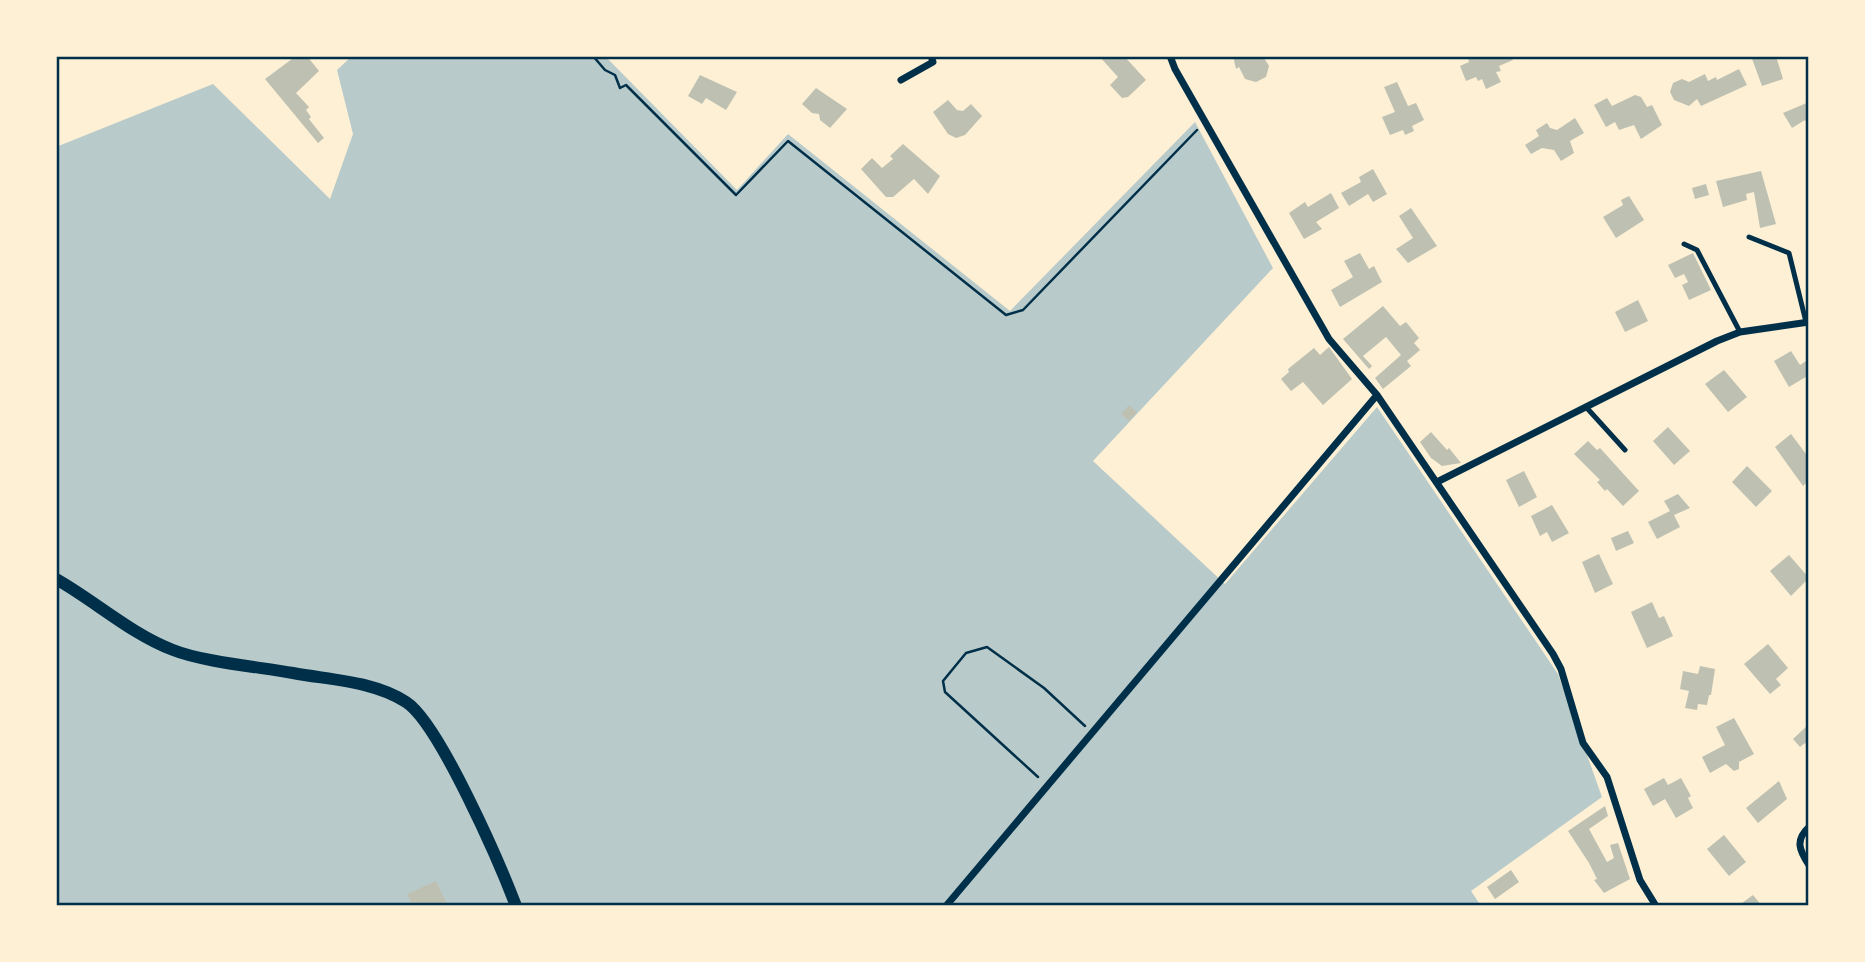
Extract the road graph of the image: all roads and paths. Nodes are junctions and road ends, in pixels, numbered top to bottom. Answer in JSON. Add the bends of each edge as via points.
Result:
{"nodes":[{"id":1,"x":593,"y":56,"type":"edge"},
{"id":2,"x":931,"y":56,"type":"edge"},
{"id":3,"x":1170,"y":56,"type":"edge"},
{"id":4,"x":901,"y":80,"type":"dead end"},
{"id":5,"x":1206,"y":120,"type":"junction"},
{"id":6,"x":1749,"y":237,"type":"dead end"},
{"id":7,"x":1684,"y":244,"type":"dead end"},
{"id":8,"x":1807,"y":322,"type":"edge"},
{"id":9,"x":1740,"y":332,"type":"junction"},
{"id":10,"x":1377,"y":395,"type":"junction"},
{"id":11,"x":1586,"y":407,"type":"junction"},
{"id":12,"x":1626,"y":450,"type":"dead end"},
{"id":13,"x":1437,"y":482,"type":"junction"},
{"id":14,"x":56,"y":579,"type":"edge"},
{"id":15,"x":1093,"y":733,"type":"junction"},
{"id":16,"x":1048,"y":787,"type":"junction"},
{"id":17,"x":1809,"y":827,"type":"edge"},
{"id":18,"x":1809,"y":865,"type":"edge"},
{"id":19,"x":516,"y":906,"type":"edge"},
{"id":20,"x":946,"y":906,"type":"edge"},
{"id":21,"x":1656,"y":906,"type":"edge"}],
"edges":[{"from":1,"to":5,"type":"path","via":[[615,75],[620,88],[626,85],[736,195],[788,141],[1012,315],[1023,310]]},
{"from":2,"to":4,"type":"street","via":[[933,62]]},
{"from":3,"to":5,"type":"street"},
{"from":5,"to":10,"type":"street","via":[[1329,339]]},
{"from":6,"to":8,"type":"lane","via":[[1789,253]]},
{"from":7,"to":9,"type":"lane","via":[[1697,250]]},
{"from":8,"to":9,"type":"street"},
{"from":9,"to":11,"type":"street"},
{"from":10,"to":13,"type":"street"},
{"from":10,"to":15,"type":"street"},
{"from":11,"to":12,"type":"lane"},
{"from":11,"to":13,"type":"street"},
{"from":13,"to":21,"type":"street","via":[[1561,669],[1583,743],[1607,777],[1640,880]]},
{"from":14,"to":19,"type":"street","via":[[175,651],[374,688],[407,703],[429,726]]},
{"from":15,"to":16,"type":"street"},
{"from":15,"to":16,"type":"path","via":[[1044,688],[987,647],[966,653],[943,681],[944,692]]},
{"from":16,"to":20,"type":"street"},
{"from":17,"to":18,"type":"street","via":[[1801,835],[1799,848]]}]}
